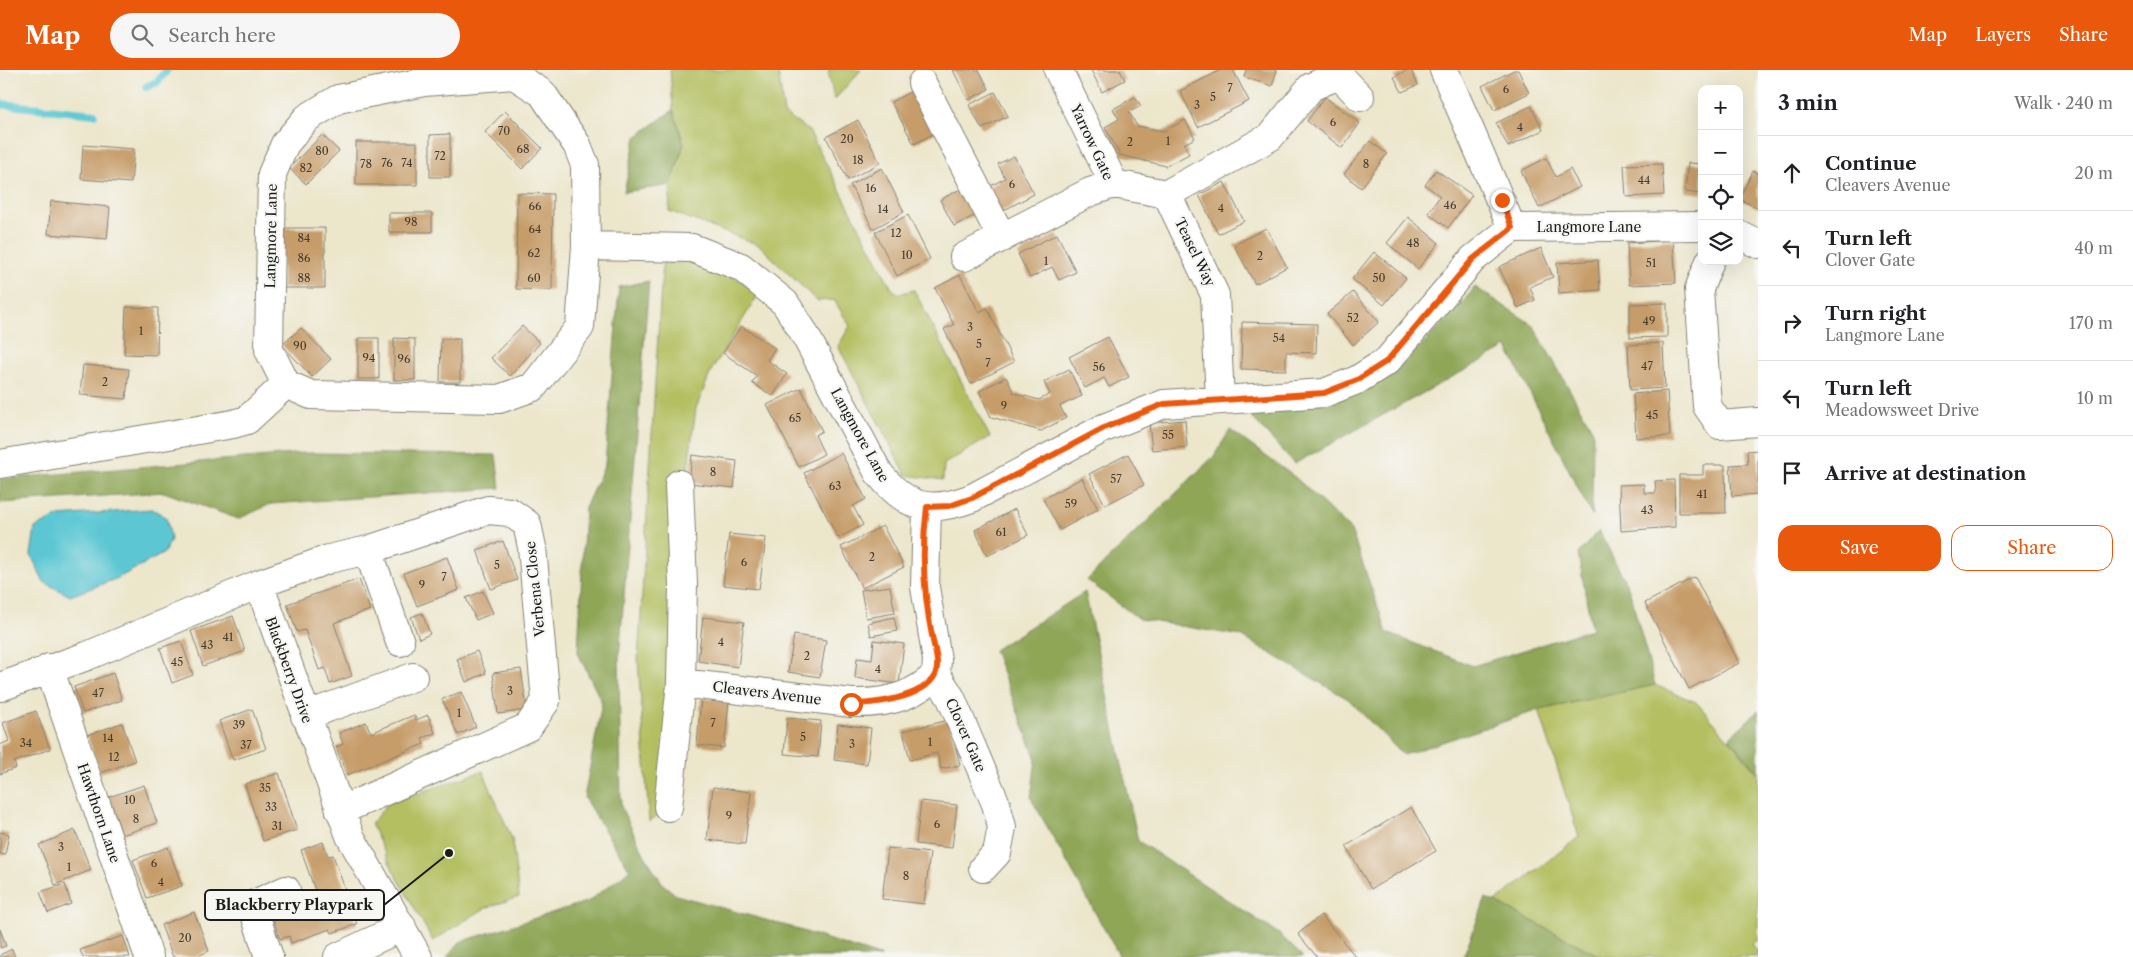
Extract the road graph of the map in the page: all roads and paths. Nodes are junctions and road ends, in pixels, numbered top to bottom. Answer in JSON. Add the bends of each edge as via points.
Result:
{"nodes":[{"id":1,"x":1058,"y":70,"type":"edge"},
{"id":2,"x":1444,"y":70,"type":"edge"},
{"id":3,"x":1338,"y":73,"type":"edge"},
{"id":4,"x":922,"y":83,"type":"dead end"},
{"id":5,"x":1360,"y":96,"type":"dead end"},
{"id":6,"x":1114,"y":184,"type":"junction"},
{"id":7,"x":1167,"y":194,"type":"junction"},
{"id":8,"x":1698,"y":226,"type":"edge"},
{"id":9,"x":1512,"y":228,"type":"junction"},
{"id":10,"x":1743,"y":237,"type":"edge"},
{"id":11,"x":1002,"y":238,"type":"junction"},
{"id":12,"x":1758,"y":244,"type":"edge"},
{"id":13,"x":586,"y":246,"type":"junction"},
{"id":14,"x":964,"y":257,"type":"dead end"},
{"id":15,"x":1708,"y":265,"type":"edge"},
{"id":16,"x":286,"y":384,"type":"junction"},
{"id":17,"x":1220,"y":400,"type":"junction"},
{"id":18,"x":1758,"y":422,"type":"edge"},
{"id":19,"x":0,"y":464,"type":"edge"},
{"id":20,"x":679,"y":484,"type":"dead end"},
{"id":21,"x":927,"y":507,"type":"junction"},
{"id":22,"x":368,"y":550,"type":"junction"},
{"id":23,"x":259,"y":584,"type":"junction"},
{"id":24,"x":400,"y":642,"type":"dead end"},
{"id":25,"x":49,"y":668,"type":"junction"},
{"id":26,"x":936,"y":674,"type":"junction"},
{"id":27,"x":413,"y":677,"type":"dead end"},
{"id":28,"x":681,"y":684,"type":"junction"},
{"id":29,"x":0,"y":687,"type":"edge"},
{"id":30,"x":305,"y":716,"type":"junction"},
{"id":31,"x":668,"y":807,"type":"dead end"},
{"id":32,"x":340,"y":811,"type":"junction"},
{"id":33,"x":983,"y":868,"type":"dead end"},
{"id":34,"x":286,"y":890,"type":"dead end"},
{"id":35,"x":402,"y":927,"type":"junction"},
{"id":36,"x":150,"y":957,"type":"edge"},
{"id":37,"x":269,"y":957,"type":"edge"},
{"id":38,"x":338,"y":957,"type":"edge"},
{"id":39,"x":418,"y":957,"type":"edge"}],
"edges":[{"from":1,"to":6,"type":"street","name":"Yarrow Gate"},
{"from":2,"to":9,"type":"street"},
{"from":3,"to":5,"type":"street"},
{"from":3,"to":7,"type":"street","via":[[1311,87],[1270,137]]},
{"from":4,"to":11,"type":"street"},
{"from":6,"to":7,"type":"street"},
{"from":6,"to":11,"type":"street","name":"Yarrow Gate","via":[[1090,192]]},
{"from":7,"to":17,"type":"street","name":"Teasel Way","via":[[1216,295]]},
{"from":8,"to":9,"type":"street","name":"Langmore Lane"},
{"from":9,"to":17,"type":"street","name":"Langmore Lane","via":[[1473,259],[1387,361],[1357,380],[1324,393]]},
{"from":10,"to":12,"type":"street"},
{"from":11,"to":14,"type":"street","name":"Yarrow Gate"},
{"from":13,"to":16,"type":"street","name":"Langmore Lane","via":[[580,327],[533,387],[499,399],[311,395]]},
{"from":13,"to":16,"type":"street","name":"Langmore Lane","via":[[585,165],[577,145],[542,93],[514,75],[424,82],[338,99],[307,118],[285,144],[272,174],[268,350]]},
{"from":13,"to":21,"type":"street","name":"Langmore Lane","via":[[692,248],[741,267],[785,303],[878,472],[907,500]]},
{"from":15,"to":18,"type":"street","via":[[1699,290],[1707,406],[1720,424]]},
{"from":16,"to":19,"type":"street","via":[[247,420],[233,424]]},
{"from":17,"to":21,"type":"street","name":"Langmore Lane","via":[[1164,404],[1104,428],[972,498],[949,506]]},
{"from":20,"to":28,"type":"street","via":[[683,585]]},
{"from":21,"to":26,"type":"street","via":[[925,586],[937,660]]},
{"from":22,"to":23,"type":"street","name":"Verbena Close","via":[[329,559]]},
{"from":22,"to":24,"type":"street"},
{"from":22,"to":32,"type":"street","name":"Verbena Close","via":[[488,510],[510,512],[527,524],[532,547],[546,701],[528,727]]},
{"from":23,"to":25,"type":"street","via":[[87,656]]},
{"from":23,"to":30,"type":"street","name":"Blackberry Drive"},
{"from":25,"to":29,"type":"street"},
{"from":25,"to":36,"type":"street","name":"Hawthorn Lane"},
{"from":26,"to":28,"type":"street","name":"Cleavers Avenue","via":[[926,684],[902,697],[876,704],[851,704]]},
{"from":26,"to":33,"type":"street","name":"Clover Gate","via":[[951,698],[996,804],[1002,826],[997,853]]},
{"from":27,"to":30,"type":"street"},
{"from":28,"to":31,"type":"street"},
{"from":30,"to":32,"type":"street","name":"Blackberry Drive"},
{"from":32,"to":35,"type":"street","name":"Blackberry Drive","via":[[350,836]]},
{"from":34,"to":37,"type":"street","via":[[252,905]]},
{"from":35,"to":38,"type":"street"},
{"from":35,"to":39,"type":"street","name":"Blackberry Drive"}]}
